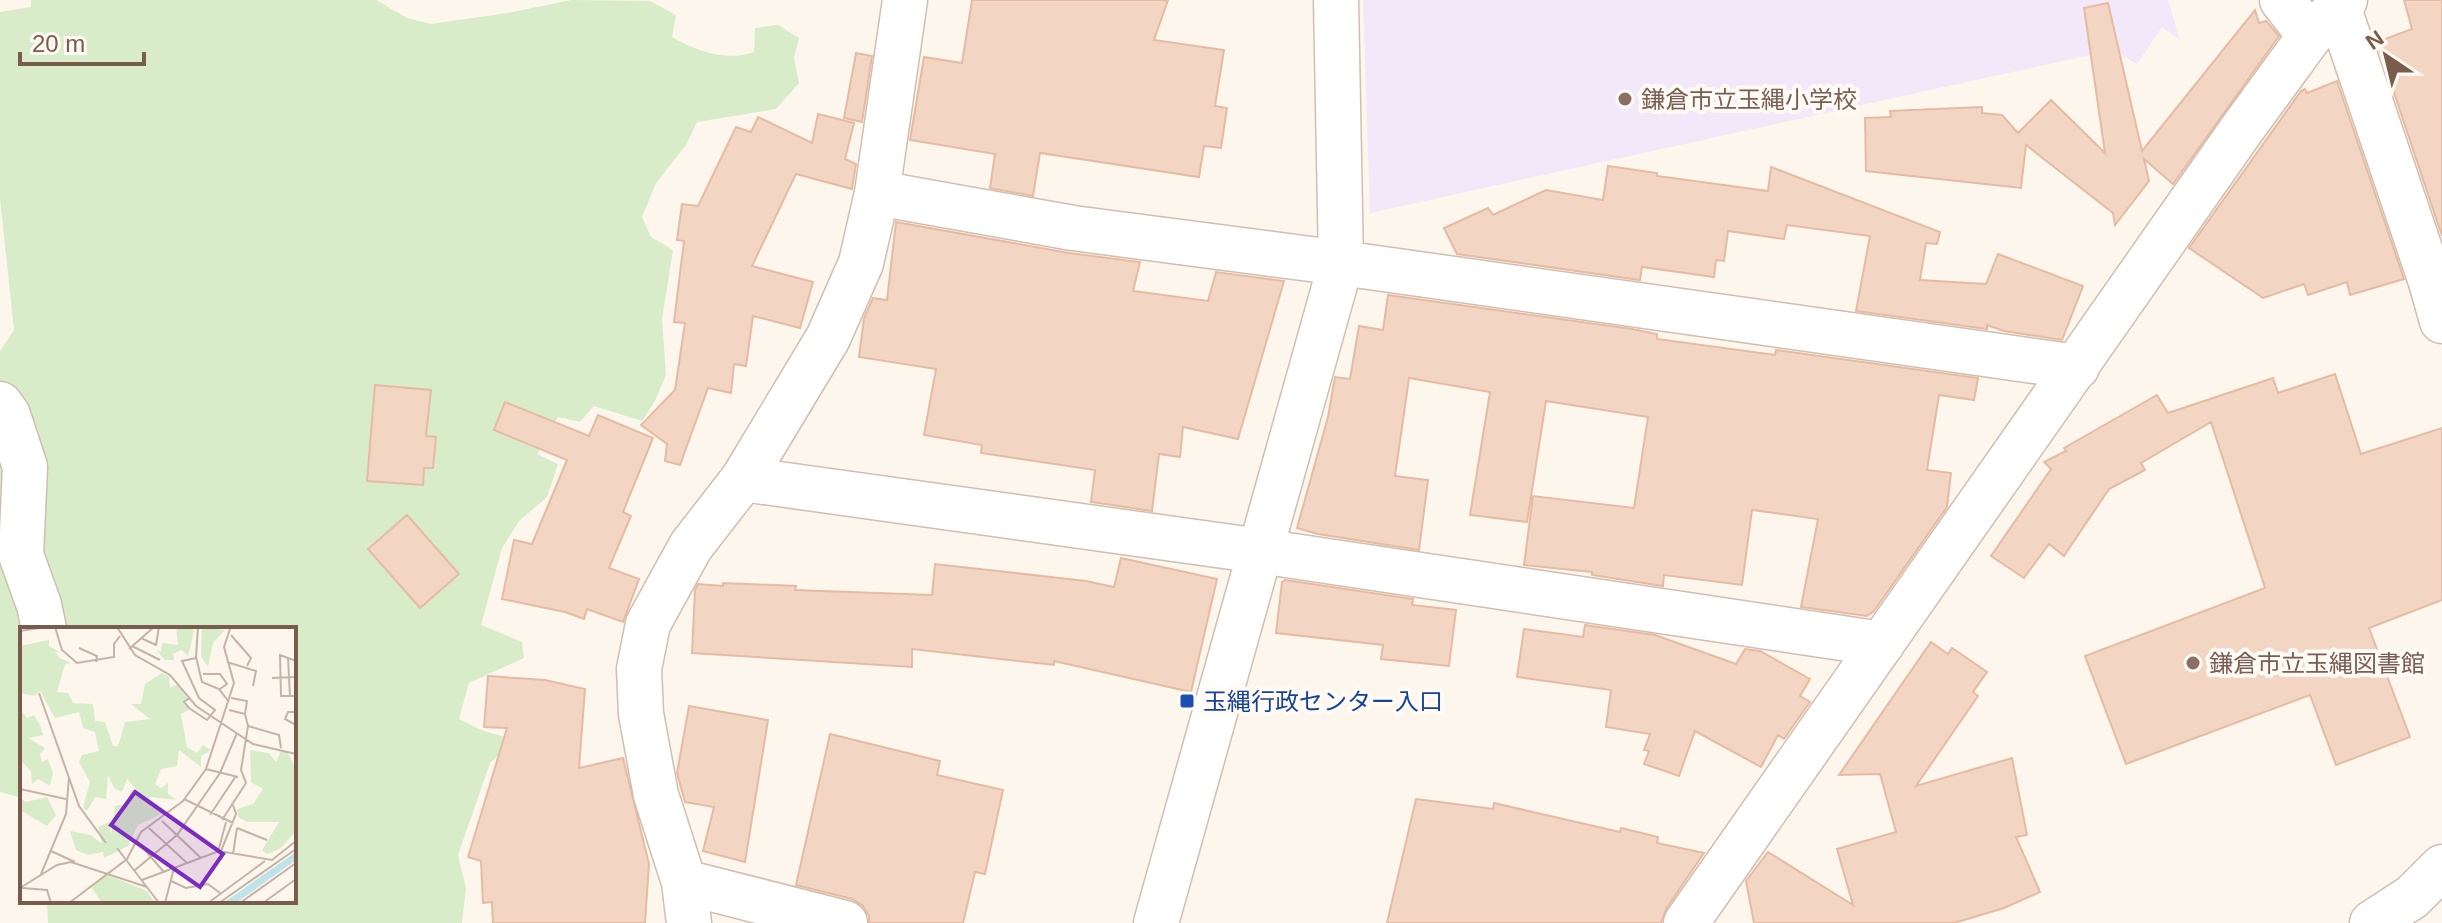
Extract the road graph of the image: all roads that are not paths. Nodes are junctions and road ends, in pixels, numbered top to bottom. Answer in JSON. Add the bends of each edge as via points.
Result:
{"nodes":[{"id":1,"x":905,"y":0,"type":"edge"},
{"id":2,"x":1336,"y":0,"type":"edge"},
{"id":3,"x":2282,"y":0,"type":"edge"},
{"id":4,"x":2331,"y":14,"type":"edge"},
{"id":5,"x":877,"y":193,"type":"junction"},
{"id":6,"x":1341,"y":263,"type":"junction"},
{"id":7,"x":2442,"y":321,"type":"edge"},
{"id":8,"x":2077,"y":367,"type":"junction"},
{"id":9,"x":0,"y":404,"type":"edge"},
{"id":10,"x":743,"y":479,"type":"junction"},
{"id":11,"x":1260,"y":551,"type":"junction"},
{"id":12,"x":44,"y":627,"type":"edge"},
{"id":13,"x":1882,"y":644,"type":"junction"},
{"id":14,"x":2442,"y":867,"type":"edge"},
{"id":15,"x":686,"y":902,"type":"edge"},
{"id":16,"x":1707,"y":914,"type":"edge"},
{"id":17,"x":845,"y":923,"type":"edge"},
{"id":18,"x":1156,"y":923,"type":"edge"},
{"id":19,"x":2372,"y":923,"type":"edge"}],
"edges":[{"from":1,"to":5,"type":"street"},
{"from":2,"to":6,"type":"street"},
{"from":3,"to":4,"type":"street"},
{"from":4,"to":7,"type":"street"},
{"from":4,"to":8,"type":"street","via":[[2242,129]]},
{"from":5,"to":6,"type":"street","via":[[1073,228]]},
{"from":5,"to":10,"type":"street","via":[[861,263],[828,338]]},
{"from":6,"to":8,"type":"street"},
{"from":6,"to":11,"type":"street"},
{"from":8,"to":13,"type":"street"},
{"from":9,"to":12,"type":"street","via":[[25,467],[21,555]]},
{"from":10,"to":11,"type":"street"},
{"from":10,"to":15,"type":"street","via":[[668,584],[648,624],[639,669],[648,761]]},
{"from":11,"to":13,"type":"street"},
{"from":11,"to":18,"type":"street"},
{"from":13,"to":16,"type":"street"},
{"from":14,"to":19,"type":"street","via":[[2412,897]]},
{"from":15,"to":17,"type":"street"}]}
